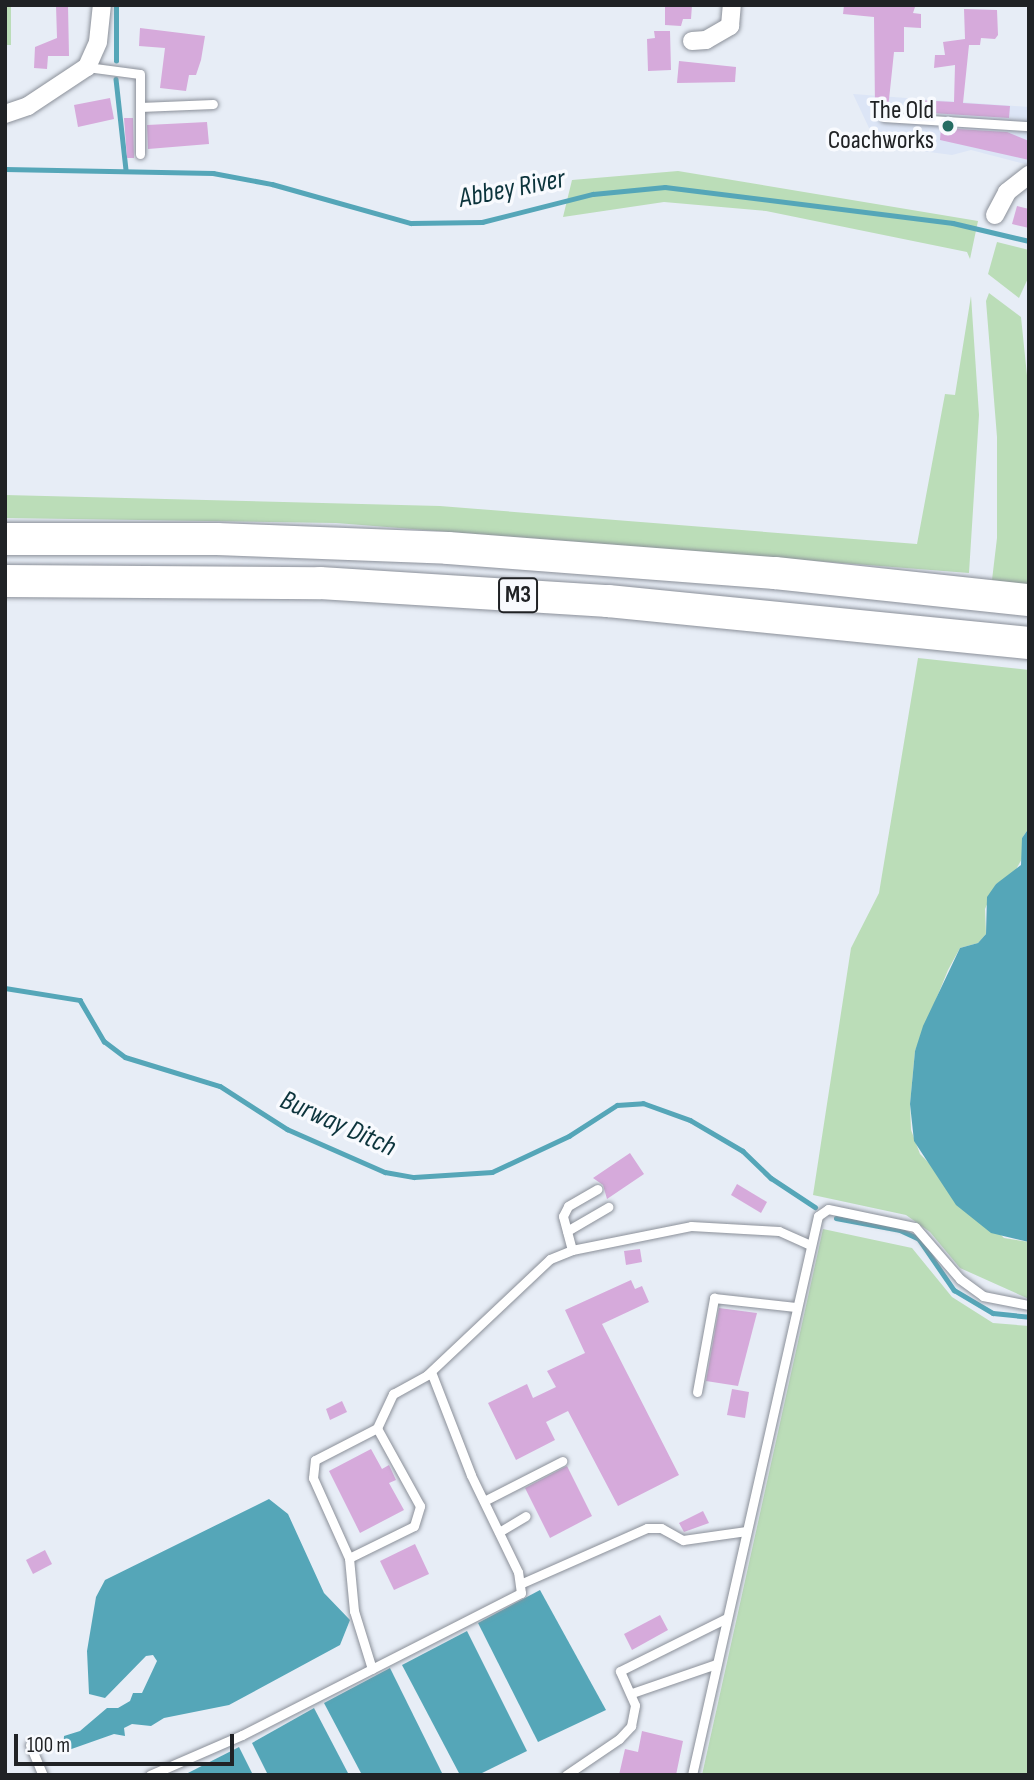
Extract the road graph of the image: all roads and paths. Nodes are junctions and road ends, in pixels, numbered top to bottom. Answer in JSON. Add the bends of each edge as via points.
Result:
{"nodes":[{"id":1,"x":102,"y":5,"type":"edge"},
{"id":2,"x":732,"y":5,"type":"edge"},
{"id":3,"x":692,"y":41,"type":"dead end"},
{"id":4,"x":87,"y":67,"type":"junction"},
{"id":5,"x":213,"y":104,"type":"dead end"},
{"id":6,"x":140,"y":107,"type":"junction"},
{"id":7,"x":5,"y":114,"type":"edge"},
{"id":8,"x":884,"y":117,"type":"dead end"},
{"id":9,"x":1029,"y":126,"type":"edge"},
{"id":10,"x":140,"y":154,"type":"dead end"},
{"id":11,"x":1029,"y":175,"type":"edge"},
{"id":12,"x":995,"y":215,"type":"dead end"},
{"id":13,"x":5,"y":538,"type":"edge"},
{"id":14,"x":5,"y":581,"type":"edge"},
{"id":15,"x":1029,"y":600,"type":"edge"},
{"id":16,"x":1029,"y":643,"type":"edge"},
{"id":17,"x":597,"y":1189,"type":"dead end"},
{"id":18,"x":608,"y":1207,"type":"dead end"},
{"id":19,"x":567,"y":1231,"type":"junction"},
{"id":20,"x":810,"y":1245,"type":"junction"},
{"id":21,"x":572,"y":1250,"type":"junction"},
{"id":22,"x":1029,"y":1305,"type":"edge"},
{"id":23,"x":796,"y":1307,"type":"junction"},
{"id":24,"x":431,"y":1371,"type":"junction"},
{"id":25,"x":697,"y":1392,"type":"dead end"},
{"id":26,"x":377,"y":1428,"type":"junction"},
{"id":27,"x":562,"y":1461,"type":"dead end"},
{"id":28,"x":484,"y":1501,"type":"junction"},
{"id":29,"x":527,"y":1516,"type":"dead end"},
{"id":30,"x":746,"y":1531,"type":"junction"},
{"id":31,"x":499,"y":1532,"type":"junction"},
{"id":32,"x":349,"y":1558,"type":"junction"},
{"id":33,"x":520,"y":1584,"type":"junction"},
{"id":34,"x":727,"y":1618,"type":"junction"},
{"id":35,"x":716,"y":1664,"type":"junction"},
{"id":36,"x":372,"y":1669,"type":"junction"},
{"id":37,"x":632,"y":1693,"type":"junction"},
{"id":38,"x":30,"y":1745,"type":"dead end"},
{"id":39,"x":157,"y":1774,"type":"edge"},
{"id":40,"x":43,"y":1775,"type":"edge"},
{"id":41,"x":566,"y":1775,"type":"edge"},
{"id":42,"x":692,"y":1775,"type":"edge"}],
"edges":[{"from":1,"to":4,"type":"street","via":[[98,42]]},
{"from":2,"to":3,"type":"street","via":[[730,26],[706,40]]},
{"from":4,"to":6,"type":"lane","via":[[140,74]]},
{"from":4,"to":7,"type":"street","via":[[28,106]]},
{"from":5,"to":6,"type":"lane"},
{"from":6,"to":10,"type":"lane"},
{"from":8,"to":9,"type":"lane"},
{"from":11,"to":12,"type":"street","via":[[1013,186]]},
{"from":13,"to":15,"type":"highway","number":"M3","via":[[217,539],[475,550],[762,571]]},
{"from":14,"to":16,"type":"highway","number":"M3","via":[[361,586],[608,601]]},
{"from":17,"to":19,"type":"lane","via":[[568,1206],[563,1216]]},
{"from":18,"to":19,"type":"lane"},
{"from":19,"to":21,"type":"lane"},
{"from":20,"to":21,"type":"lane","via":[[779,1231],[710,1225]]},
{"from":20,"to":22,"type":"lane","via":[[818,1216],[828,1209],[891,1219],[928,1238],[960,1279],[983,1296]]},
{"from":20,"to":23,"type":"lane"},
{"from":21,"to":24,"type":"lane","via":[[550,1259]]},
{"from":23,"to":25,"type":"lane","via":[[714,1298]]},
{"from":23,"to":30,"type":"lane"},
{"from":24,"to":26,"type":"lane","via":[[393,1394]]},
{"from":24,"to":28,"type":"lane"},
{"from":26,"to":32,"type":"lane","via":[[315,1460],[313,1478]]},
{"from":26,"to":32,"type":"lane","via":[[420,1506],[414,1526]]},
{"from":27,"to":28,"type":"lane"},
{"from":28,"to":31,"type":"lane"},
{"from":29,"to":31,"type":"lane"},
{"from":30,"to":33,"type":"lane","via":[[683,1540],[662,1528],[647,1528]]},
{"from":30,"to":34,"type":"lane"},
{"from":31,"to":33,"type":"lane"},
{"from":32,"to":36,"type":"lane","via":[[354,1611]]},
{"from":33,"to":36,"type":"lane","via":[[521,1593]]},
{"from":34,"to":35,"type":"lane"},
{"from":34,"to":37,"type":"lane","via":[[620,1671]]},
{"from":35,"to":37,"type":"lane"},
{"from":35,"to":42,"type":"lane"},
{"from":36,"to":39,"type":"lane"},
{"from":37,"to":41,"type":"lane","via":[[631,1726]]},
{"from":38,"to":40,"type":"lane"}]}
